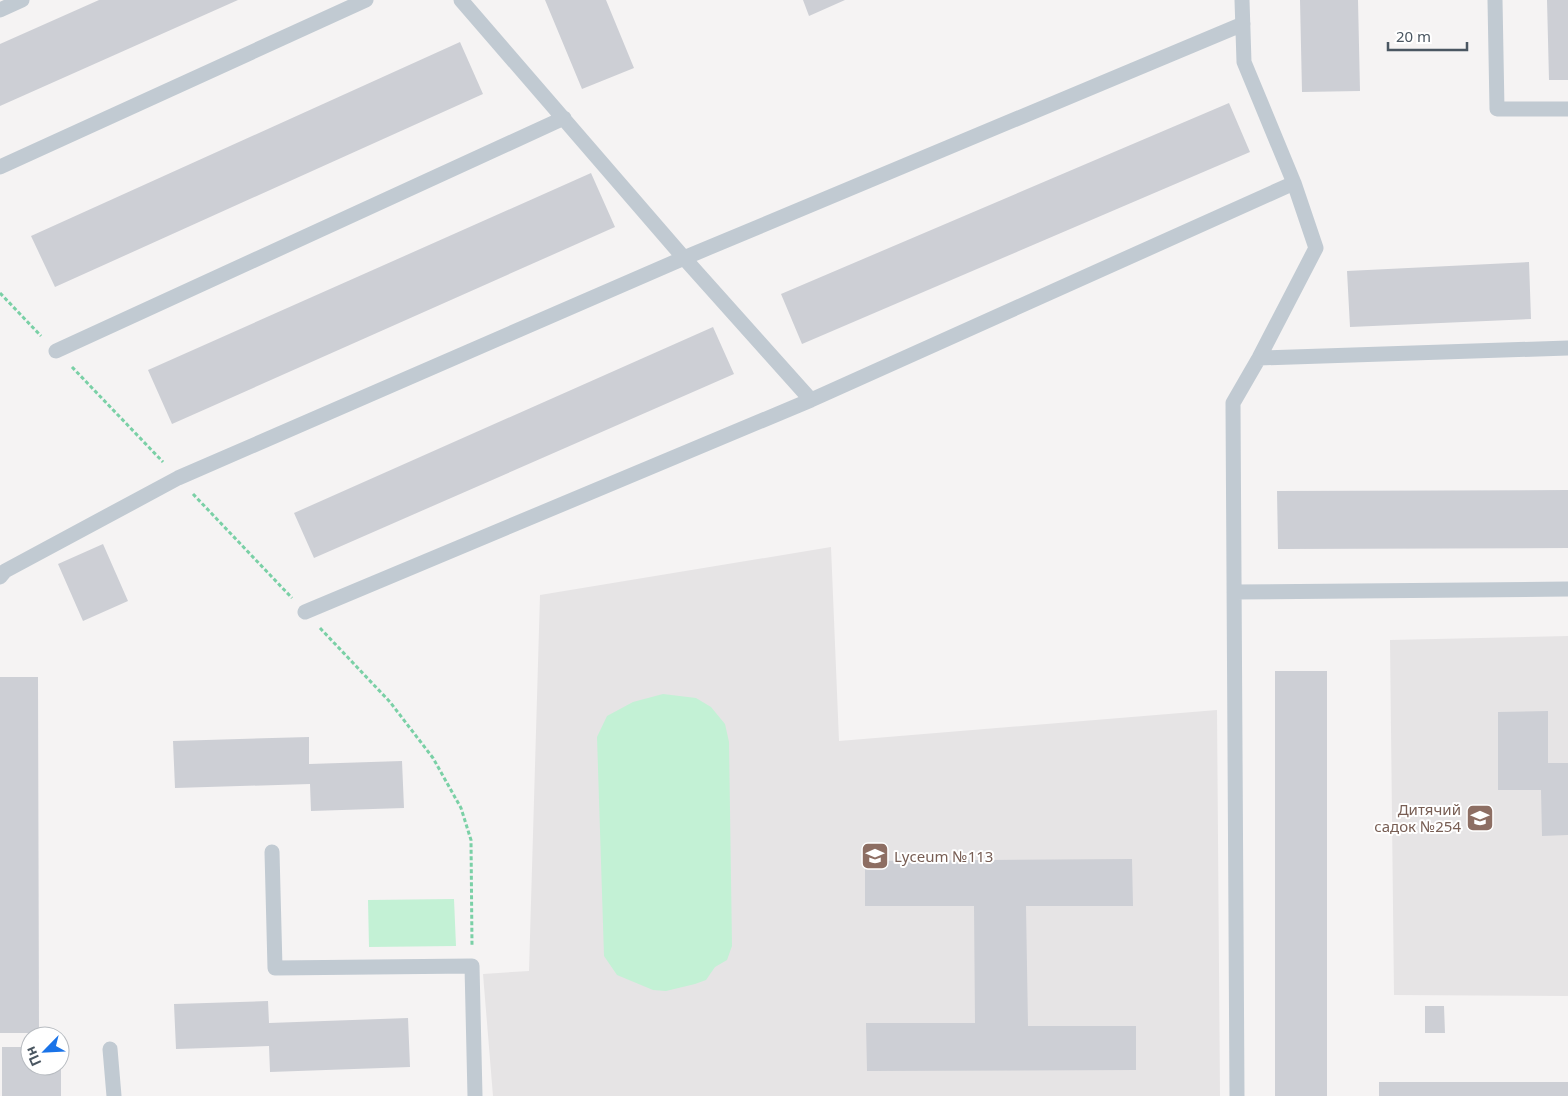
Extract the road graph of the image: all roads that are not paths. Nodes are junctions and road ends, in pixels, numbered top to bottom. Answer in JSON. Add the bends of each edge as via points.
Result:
{"nodes":[{"id":1,"x":22,"y":0,"type":"edge"},
{"id":2,"x":366,"y":0,"type":"edge"},
{"id":3,"x":461,"y":0,"type":"edge"},
{"id":4,"x":1242,"y":0,"type":"edge"},
{"id":5,"x":1495,"y":0,"type":"edge"},
{"id":6,"x":0,"y":10,"type":"edge"},
{"id":7,"x":1243,"y":24,"type":"junction"},
{"id":8,"x":1568,"y":109,"type":"edge"},
{"id":9,"x":564,"y":118,"type":"junction"},
{"id":10,"x":0,"y":167,"type":"edge"},
{"id":11,"x":1294,"y":183,"type":"junction"},
{"id":12,"x":684,"y":258,"type":"junction"},
{"id":13,"x":1568,"y":348,"type":"edge"},
{"id":14,"x":56,"y":351,"type":"road end"},
{"id":15,"x":1259,"y":358,"type":"junction"},
{"id":16,"x":811,"y":400,"type":"junction"},
{"id":17,"x":0,"y":577,"type":"edge"},
{"id":18,"x":1568,"y":589,"type":"edge"},
{"id":19,"x":1234,"y":592,"type":"junction"},
{"id":20,"x":305,"y":612,"type":"road end"},
{"id":21,"x":272,"y":852,"type":"dead end"},
{"id":22,"x":110,"y":1048,"type":"dead end"},
{"id":23,"x":114,"y":1096,"type":"edge"},
{"id":24,"x":475,"y":1096,"type":"edge"},
{"id":25,"x":1237,"y":1096,"type":"edge"}],
"edges":[{"from":1,"to":6,"type":"lane"},
{"from":2,"to":10,"type":"lane"},
{"from":3,"to":9,"type":"lane"},
{"from":4,"to":7,"type":"lane"},
{"from":5,"to":8,"type":"lane","via":[[1497,109]]},
{"from":7,"to":11,"type":"lane","via":[[1244,62]]},
{"from":7,"to":12,"type":"lane"},
{"from":9,"to":12,"type":"lane"},
{"from":9,"to":14,"type":"lane"},
{"from":11,"to":15,"type":"lane","via":[[1316,248]]},
{"from":11,"to":16,"type":"lane"},
{"from":12,"to":16,"type":"lane"},
{"from":12,"to":17,"type":"lane","via":[[178,478],[5,571]]},
{"from":13,"to":15,"type":"lane"},
{"from":15,"to":19,"type":"lane","via":[[1233,403]]},
{"from":16,"to":20,"type":"lane"},
{"from":18,"to":19,"type":"lane"},
{"from":19,"to":25,"type":"lane"},
{"from":21,"to":24,"type":"lane","via":[[275,968],[472,966]]},
{"from":22,"to":23,"type":"lane"}]}
